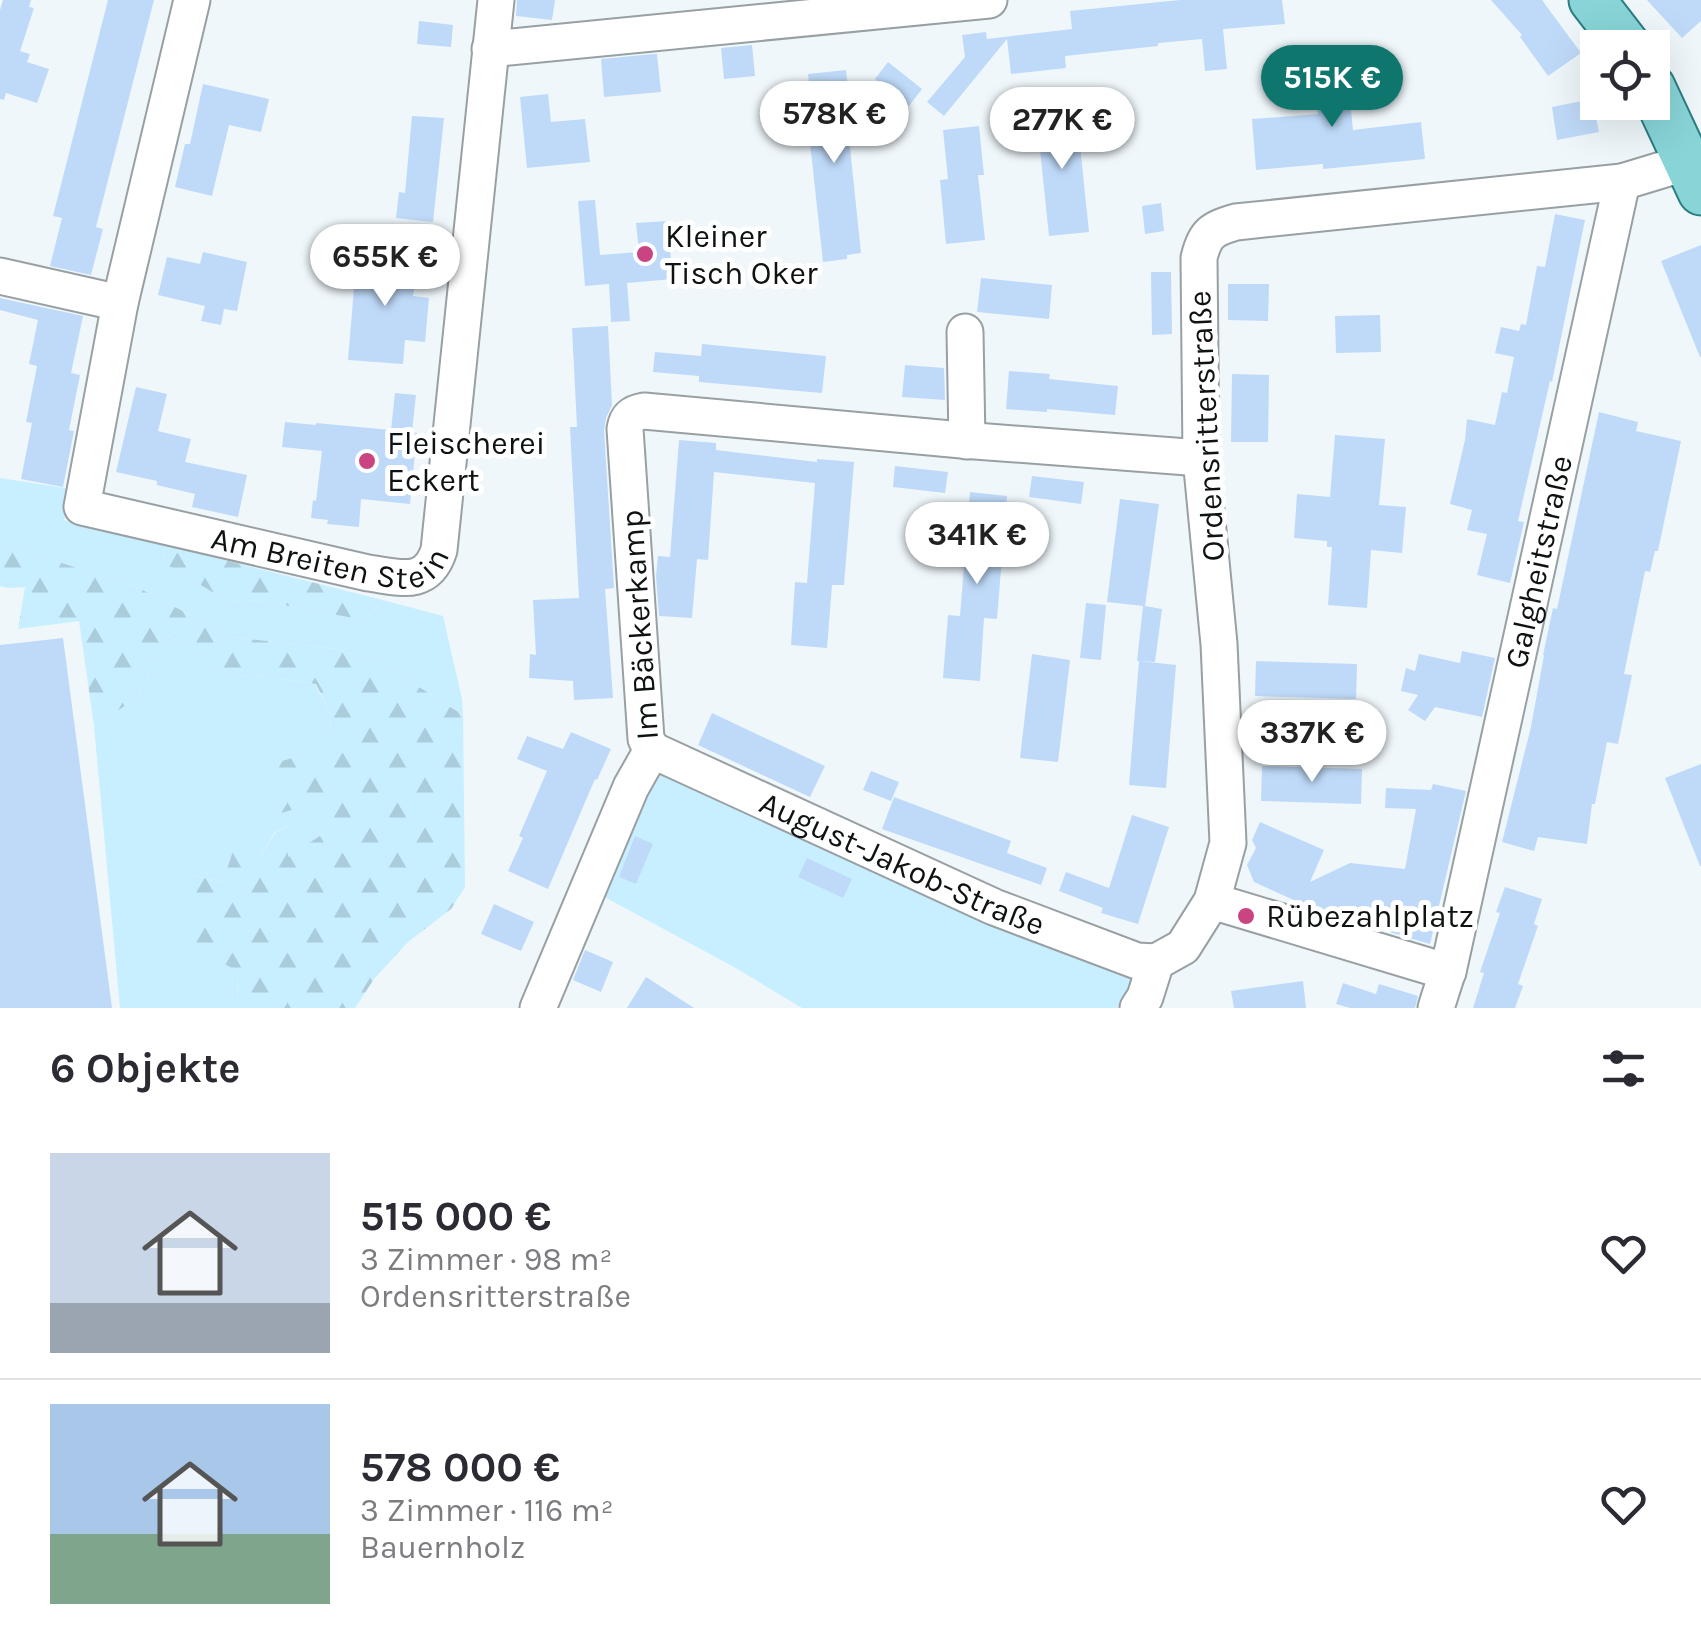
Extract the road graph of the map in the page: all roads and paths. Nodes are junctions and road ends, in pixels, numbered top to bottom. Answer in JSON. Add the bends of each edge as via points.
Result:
{"nodes":[{"id":1,"x":192,"y":0,"type":"edge"},
{"id":2,"x":496,"y":0,"type":"edge"},
{"id":3,"x":989,"y":0,"type":"edge"},
{"id":4,"x":1592,"y":0,"type":"edge"},
{"id":5,"x":941,"y":2,"type":"edge"},
{"id":6,"x":1615,"y":30,"type":"edge"},
{"id":7,"x":490,"y":50,"type":"junction"},
{"id":8,"x":1668,"y":120,"type":"edge"},
{"id":9,"x":1695,"y":177,"type":"edge"},
{"id":10,"x":1619,"y":198,"type":"junction"},
{"id":11,"x":0,"y":276,"type":"edge"},
{"id":12,"x":120,"y":303,"type":"junction"},
{"id":13,"x":965,"y":332,"type":"dead end"},
{"id":14,"x":967,"y":440,"type":"junction"},
{"id":15,"x":1201,"y":458,"type":"junction"},
{"id":16,"x":652,"y":750,"type":"junction"},
{"id":17,"x":1212,"y":901,"type":"junction"},
{"id":18,"x":1156,"y":962,"type":"junction"},
{"id":19,"x":1448,"y":972,"type":"junction"},
{"id":20,"x":543,"y":1006,"type":"edge"},
{"id":21,"x":1138,"y":1008,"type":"edge"},
{"id":22,"x":1436,"y":1008,"type":"edge"}],
"edges":[{"from":1,"to":12,"type":"street"},
{"from":2,"to":7,"type":"street","name":"Am Breiten Stein"},
{"from":3,"to":5,"type":"street"},
{"from":4,"to":6,"type":"main road"},
{"from":5,"to":7,"type":"street"},
{"from":7,"to":12,"type":"street","name":"Am Breiten Stein","via":[[438,550],[419,576],[368,573],[82,507]]},
{"from":8,"to":9,"type":"main road"},
{"from":9,"to":10,"type":"street"},
{"from":10,"to":15,"type":"street","name":"Ordensritterstraße","via":[[1216,228],[1199,258]]},
{"from":10,"to":19,"type":"street","name":"Galgheitstraße"},
{"from":11,"to":12,"type":"street"},
{"from":13,"to":14,"type":"street"},
{"from":14,"to":15,"type":"street"},
{"from":14,"to":16,"type":"street","name":"Im Bäckerkamp","via":[[634,412],[625,428],[646,739]]},
{"from":15,"to":17,"type":"street","name":"Ordensritterstraße","via":[[1228,830]]},
{"from":16,"to":18,"type":"street","name":"August-Jakob-Straße","via":[[994,907],[1137,961]]},
{"from":16,"to":20,"type":"street","name":"Im Bäckerkamp"},
{"from":17,"to":18,"type":"street","name":"Ordensritterstraße","via":[[1183,947]]},
{"from":17,"to":19,"type":"street"},
{"from":18,"to":21,"type":"street","name":"Ordensritterstraße"},
{"from":19,"to":22,"type":"street","name":"Galgheitstraße"}]}
